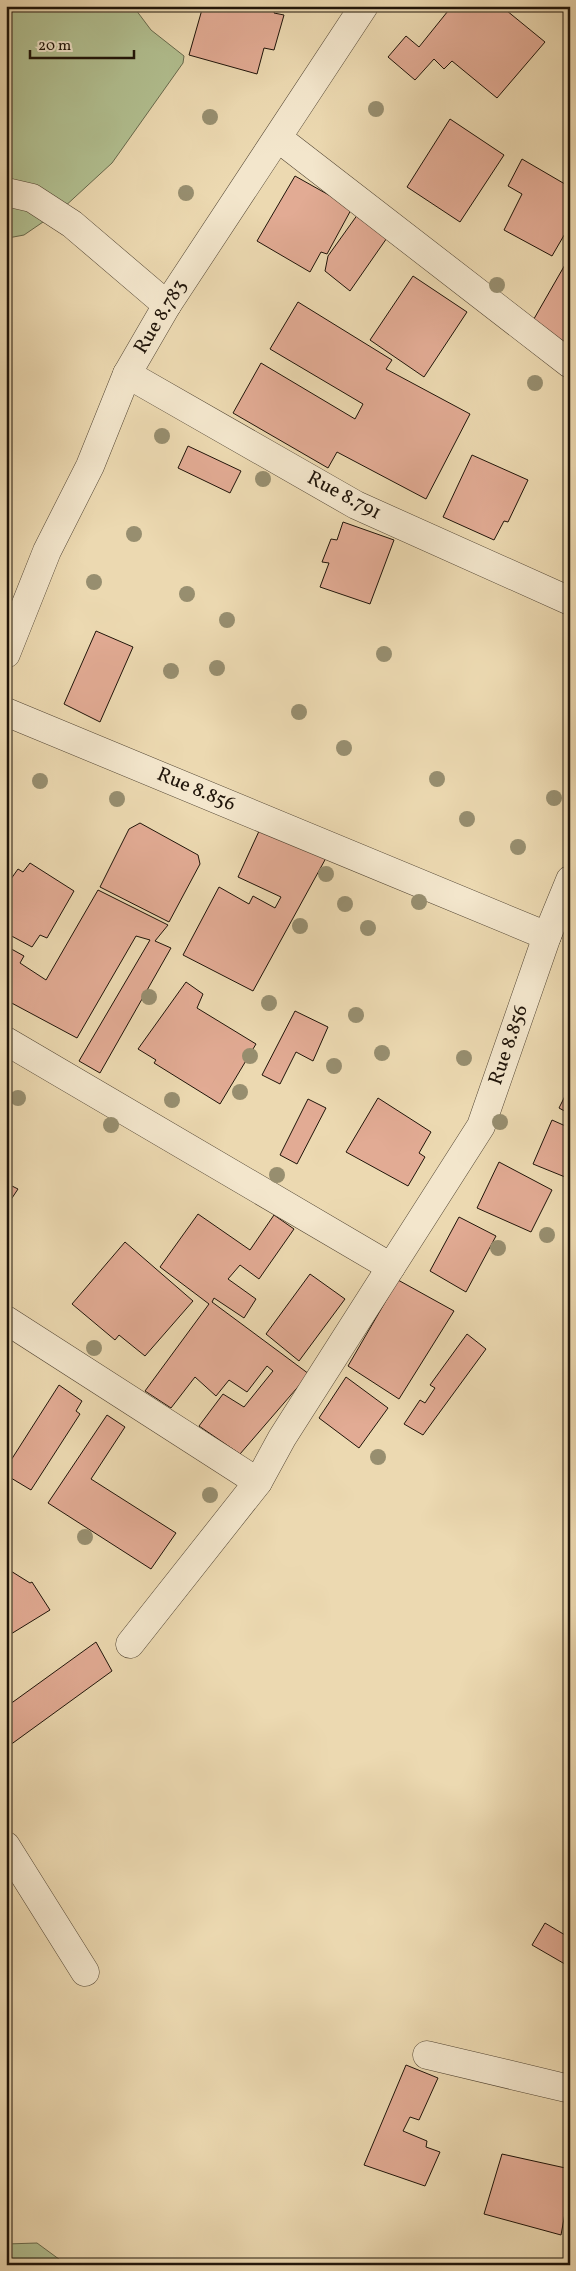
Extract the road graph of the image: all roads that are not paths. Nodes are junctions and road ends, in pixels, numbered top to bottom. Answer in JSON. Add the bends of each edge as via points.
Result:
{"nodes":[{"id":1,"x":364,"y":6,"type":"edge"},
{"id":2,"x":278,"y":138,"type":"junction"},
{"id":3,"x":6,"y":192,"type":"edge"},
{"id":4,"x":167,"y":304,"type":"junction"},
{"id":5,"x":570,"y":364,"type":"edge"},
{"id":6,"x":127,"y":374,"type":"junction"},
{"id":7,"x":570,"y":601,"type":"edge"},
{"id":8,"x":6,"y":654,"type":"edge"},
{"id":9,"x":6,"y":712,"type":"edge"},
{"id":10,"x":570,"y":880,"type":"edge"},
{"id":11,"x":547,"y":936,"type":"junction"},
{"id":12,"x":6,"y":1041,"type":"edge"},
{"id":13,"x":391,"y":1267,"type":"junction"},
{"id":14,"x":6,"y":1320,"type":"edge"},
{"id":15,"x":258,"y":1482,"type":"junction"},
{"id":16,"x":130,"y":1644,"type":"dead end"},
{"id":17,"x":6,"y":1846,"type":"edge"},
{"id":18,"x":85,"y":1972,"type":"dead end"},
{"id":19,"x":427,"y":2055,"type":"dead end"},
{"id":20,"x":570,"y":2089,"type":"edge"}],
"edges":[{"from":1,"to":2,"type":"street","name":"Rue 8.783"},
{"from":2,"to":4,"type":"street","name":"Rue 8.783"},
{"from":2,"to":5,"type":"street"},
{"from":3,"to":4,"type":"street","via":[[32,198],[72,224]]},
{"from":4,"to":6,"type":"street","name":"Rue 8.783"},
{"from":6,"to":7,"type":"street","name":"Rue 8.791","via":[[356,505]]},
{"from":6,"to":8,"type":"street","name":"Rue 8.783","via":[[90,466],[47,551]]},
{"from":9,"to":11,"type":"street","name":"Rue 8.856"},
{"from":10,"to":11,"type":"street"},
{"from":11,"to":13,"type":"street","name":"Rue 8.856","via":[[481,1126]]},
{"from":12,"to":13,"type":"street"},
{"from":13,"to":15,"type":"street","name":"Rue 8.856","via":[[282,1438]]},
{"from":14,"to":15,"type":"street"},
{"from":15,"to":16,"type":"street","name":"Rue 8.856"},
{"from":17,"to":18,"type":"street"},
{"from":19,"to":20,"type":"street"}]}
